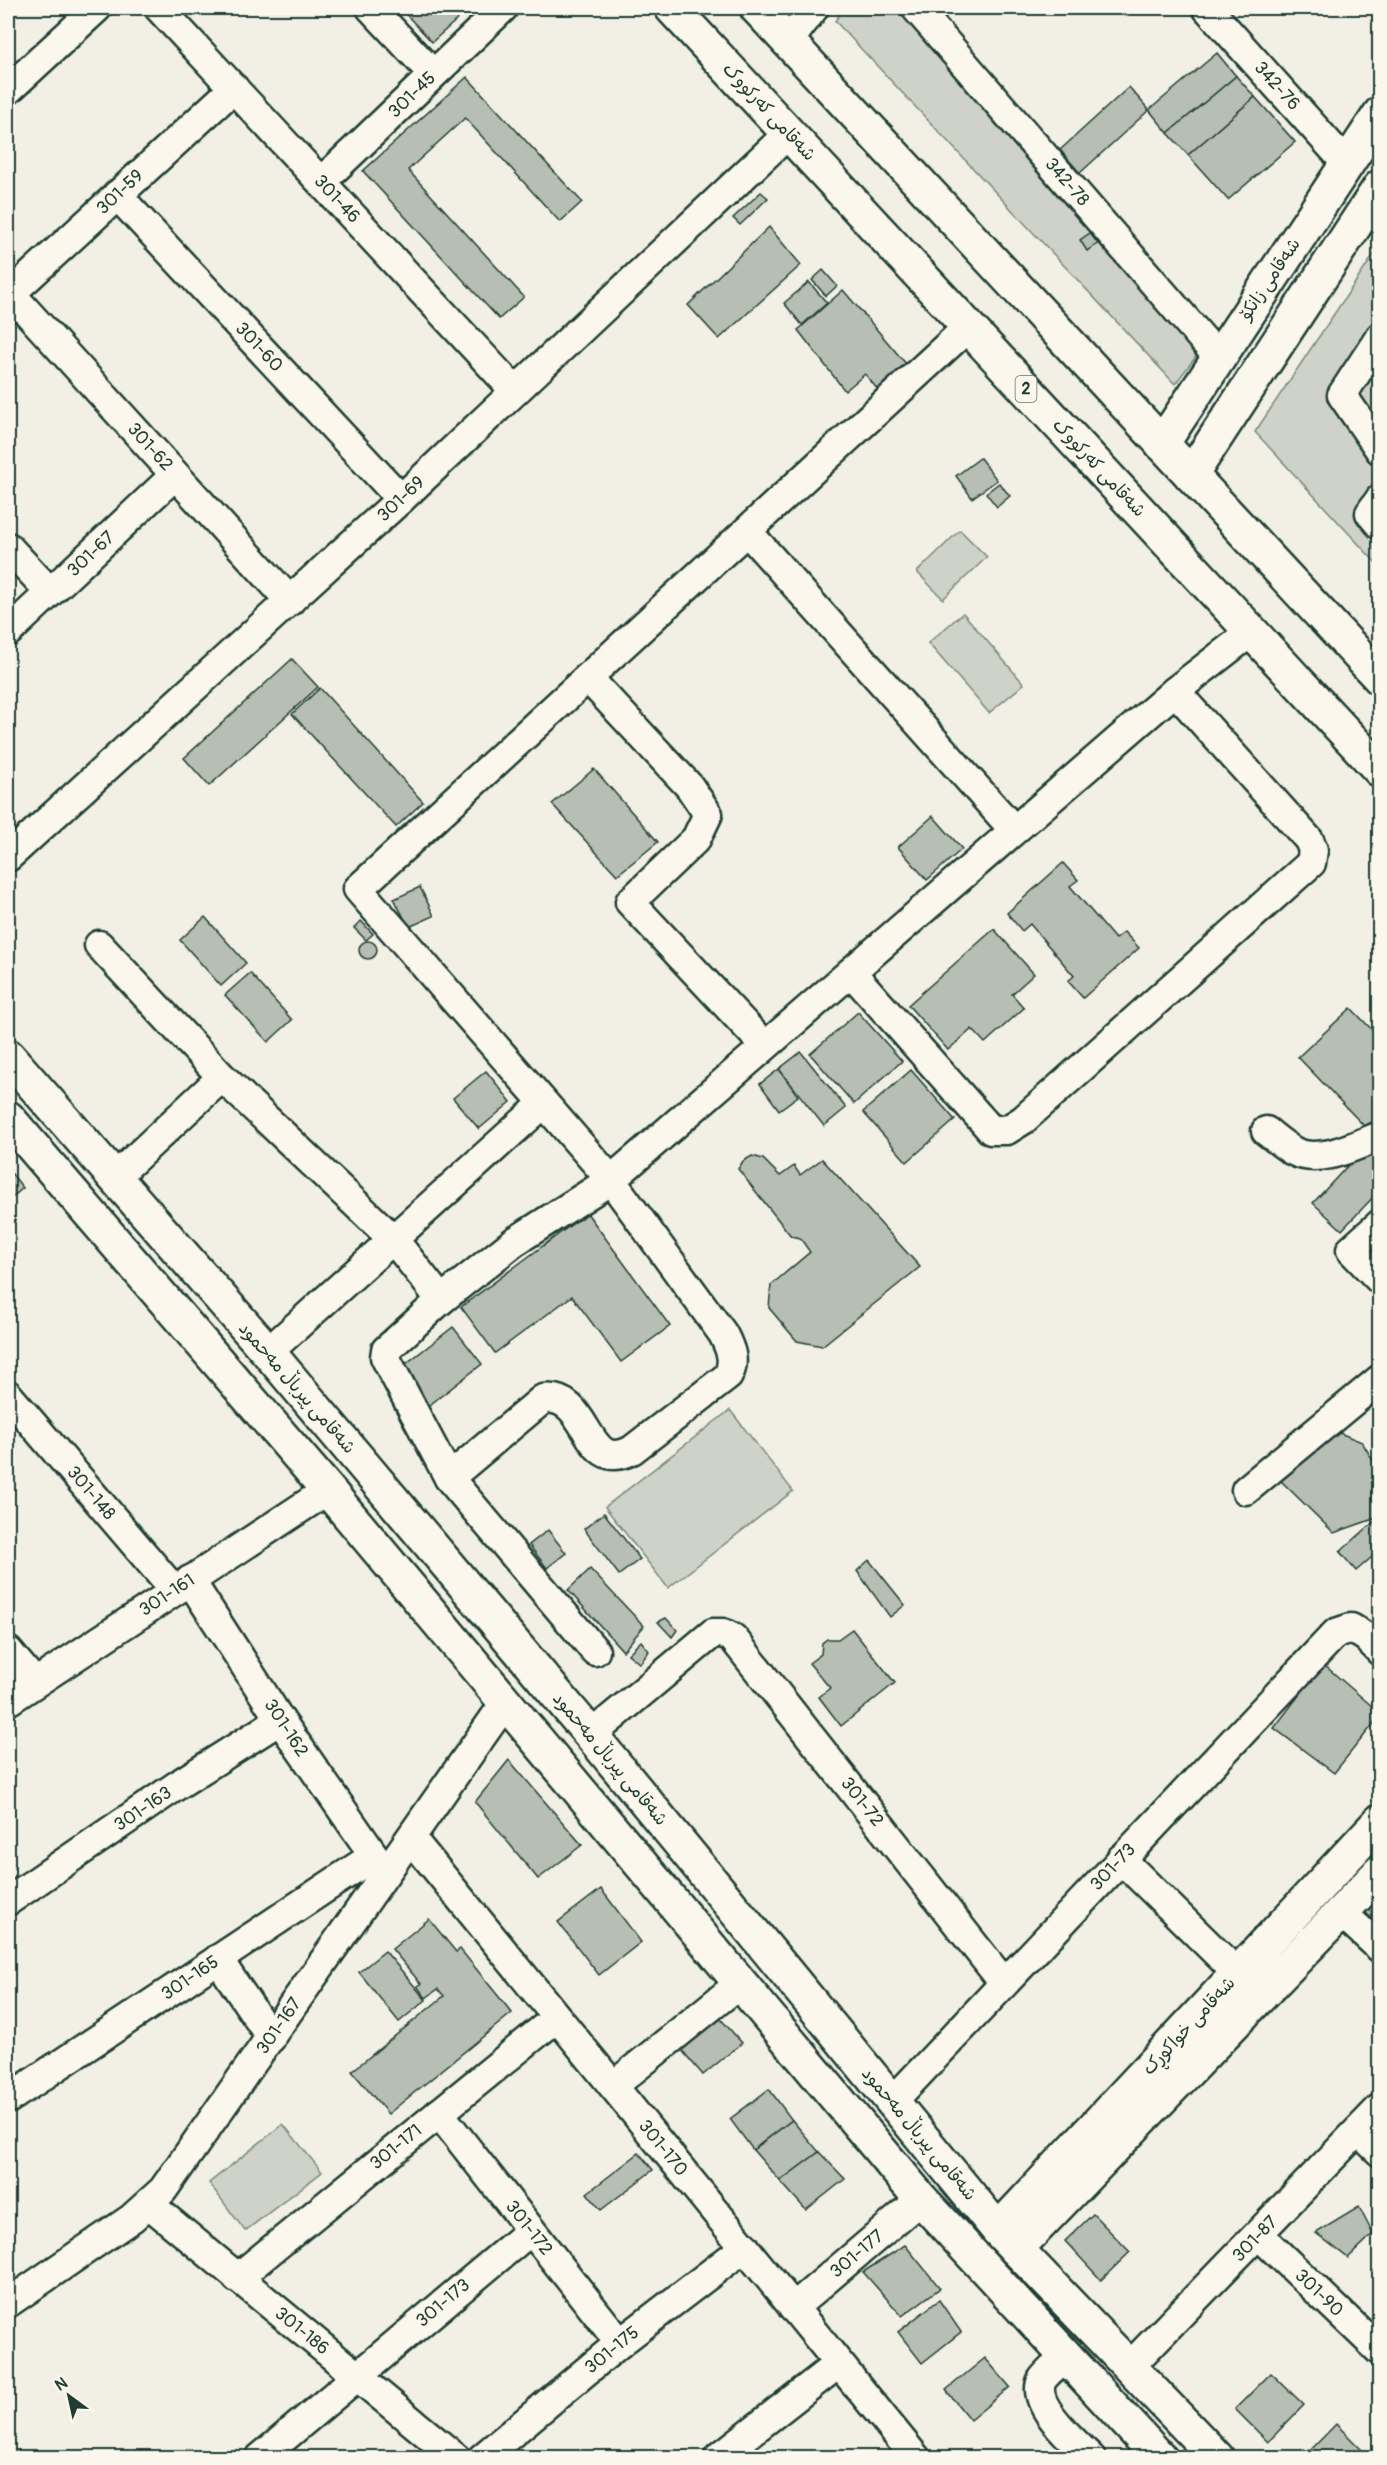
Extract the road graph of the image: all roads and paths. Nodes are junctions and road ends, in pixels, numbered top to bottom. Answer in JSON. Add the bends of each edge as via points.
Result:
{"nodes":[{"id":1,"x":97,"y":8,"type":"edge"},
{"id":2,"x":159,"y":8,"type":"edge"},
{"id":3,"x":371,"y":8,"type":"edge"},
{"id":4,"x":503,"y":8,"type":"edge"},
{"id":5,"x":672,"y":8,"type":"edge"},
{"id":6,"x":756,"y":8,"type":"edge"},
{"id":7,"x":814,"y":8,"type":"edge"},
{"id":8,"x":916,"y":8,"type":"edge"},
{"id":9,"x":1207,"y":8,"type":"edge"},
{"id":10,"x":788,"y":42,"type":"junction"},
{"id":11,"x":433,"y":75,"type":"junction"},
{"id":12,"x":234,"y":88,"type":"junction"},
{"id":13,"x":8,"y":90,"type":"edge"},
{"id":14,"x":1380,"y":114,"type":"edge"},
{"id":15,"x":789,"y":133,"type":"junction"},
{"id":16,"x":1347,"y":164,"type":"junction"},
{"id":17,"x":321,"y":182,"type":"junction"},
{"id":18,"x":1380,"y":187,"type":"edge"},
{"id":19,"x":117,"y":195,"type":"junction"},
{"id":20,"x":9,"y":295,"type":"edge"},
{"id":21,"x":968,"y":327,"type":"junction"},
{"id":22,"x":1380,"y":337,"type":"edge"},
{"id":23,"x":1218,"y":357,"type":"junction"},
{"id":24,"x":515,"y":391,"type":"junction"},
{"id":25,"x":1162,"y":444,"type":"junction"},
{"id":26,"x":1380,"y":450,"type":"edge"},
{"id":27,"x":175,"y":475,"type":"junction"},
{"id":28,"x":1191,"y":475,"type":"junction"},
{"id":29,"x":401,"y":499,"type":"junction"},
{"id":30,"x":1380,"y":500,"type":"edge"},
{"id":31,"x":1380,"y":525,"type":"edge"},
{"id":32,"x":747,"y":531,"type":"junction"},
{"id":33,"x":8,"y":547,"type":"edge"},
{"id":34,"x":50,"y":592,"type":"junction"},
{"id":35,"x":290,"y":601,"type":"junction"},
{"id":36,"x":8,"y":632,"type":"edge"},
{"id":37,"x":1251,"y":632,"type":"junction"},
{"id":38,"x":588,"y":678,"type":"junction"},
{"id":39,"x":1380,"y":678,"type":"edge"},
{"id":40,"x":1174,"y":691,"type":"junction"},
{"id":41,"x":1380,"y":770,"type":"edge"},
{"id":42,"x":1014,"y":830,"type":"junction"},
{"id":43,"x":8,"y":857,"type":"edge"},
{"id":44,"x":99,"y":945,"type":"dead end"},
{"id":45,"x":851,"y":972,"type":"junction"},
{"id":46,"x":764,"y":1045,"type":"junction"},
{"id":47,"x":8,"y":1056,"type":"edge"},
{"id":48,"x":222,"y":1077,"type":"junction"},
{"id":49,"x":543,"y":1104,"type":"junction"},
{"id":50,"x":8,"y":1118,"type":"edge"},
{"id":51,"x":69,"y":1128,"type":"junction"},
{"id":52,"x":1266,"y":1131,"type":"dead end"},
{"id":53,"x":1380,"y":1136,"type":"edge"},
{"id":54,"x":38,"y":1154,"type":"junction"},
{"id":55,"x":113,"y":1179,"type":"junction"},
{"id":56,"x":611,"y":1180,"type":"junction"},
{"id":57,"x":1380,"y":1224,"type":"edge"},
{"id":58,"x":394,"y":1240,"type":"junction"},
{"id":59,"x":1380,"y":1280,"type":"edge"},
{"id":60,"x":441,"y":1300,"type":"junction"},
{"id":61,"x":268,"y":1352,"type":"junction"},
{"id":62,"x":1380,"y":1379,"type":"edge"},
{"id":63,"x":8,"y":1395,"type":"edge"},
{"id":64,"x":449,"y":1478,"type":"junction"},
{"id":65,"x":328,"y":1490,"type":"junction"},
{"id":66,"x":1246,"y":1490,"type":"dead end"},
{"id":67,"x":182,"y":1585,"type":"junction"},
{"id":68,"x":8,"y":1651,"type":"edge"},
{"id":69,"x":595,"y":1652,"type":"dead end"},
{"id":70,"x":1380,"y":1652,"type":"edge"},
{"id":71,"x":34,"y":1683,"type":"junction"},
{"id":72,"x":8,"y":1701,"type":"edge"},
{"id":73,"x":504,"y":1703,"type":"junction"},
{"id":74,"x":280,"y":1720,"type":"junction"},
{"id":75,"x":591,"y":1735,"type":"junction"},
{"id":76,"x":1380,"y":1821,"type":"edge"},
{"id":77,"x":411,"y":1838,"type":"junction"},
{"id":78,"x":1121,"y":1859,"type":"junction"},
{"id":79,"x":379,"y":1865,"type":"junction"},
{"id":80,"x":1380,"y":1872,"type":"edge"},
{"id":81,"x":8,"y":1901,"type":"edge"},
{"id":82,"x":1342,"y":1913,"type":"junction"},
{"id":83,"x":1380,"y":1948,"type":"edge"},
{"id":84,"x":218,"y":1959,"type":"junction"},
{"id":85,"x":1238,"y":1974,"type":"junction"},
{"id":86,"x":1004,"y":1983,"type":"junction"},
{"id":87,"x":738,"y":1984,"type":"junction"},
{"id":88,"x":556,"y":2018,"type":"junction"},
{"id":89,"x":271,"y":2038,"type":"junction"},
{"id":90,"x":613,"y":2086,"type":"junction"},
{"id":91,"x":8,"y":2100,"type":"edge"},
{"id":92,"x":892,"y":2102,"type":"junction"},
{"id":93,"x":1380,"y":2108,"type":"edge"},
{"id":94,"x":439,"y":2113,"type":"junction"},
{"id":95,"x":1358,"y":2131,"type":"junction"},
{"id":96,"x":1380,"y":2152,"type":"edge"},
{"id":97,"x":921,"y":2199,"type":"junction"},
{"id":98,"x":149,"y":2204,"type":"junction"},
{"id":99,"x":1037,"y":2209,"type":"junction"},
{"id":100,"x":530,"y":2230,"type":"junction"},
{"id":101,"x":1259,"y":2235,"type":"junction"},
{"id":102,"x":1007,"y":2240,"type":"junction"},
{"id":103,"x":745,"y":2247,"type":"junction"},
{"id":104,"x":237,"y":2278,"type":"junction"},
{"id":105,"x":8,"y":2303,"type":"edge"},
{"id":106,"x":793,"y":2308,"type":"junction"},
{"id":107,"x":620,"y":2343,"type":"junction"},
{"id":108,"x":1380,"y":2351,"type":"edge"},
{"id":109,"x":1066,"y":2356,"type":"junction"},
{"id":110,"x":838,"y":2364,"type":"junction"},
{"id":111,"x":1129,"y":2367,"type":"junction"},
{"id":112,"x":357,"y":2376,"type":"junction"},
{"id":113,"x":260,"y":2457,"type":"edge"},
{"id":114,"x":456,"y":2457,"type":"edge"},
{"id":115,"x":482,"y":2457,"type":"edge"},
{"id":116,"x":721,"y":2457,"type":"edge"},
{"id":117,"x":916,"y":2457,"type":"edge"},
{"id":118,"x":1091,"y":2457,"type":"edge"},
{"id":119,"x":1160,"y":2457,"type":"edge"},
{"id":120,"x":1217,"y":2457,"type":"edge"}],
"edges":[{"from":1,"to":13,"type":"street"},
{"from":2,"to":12,"type":"street","name":"301-46"},
{"from":3,"to":11,"type":"street"},
{"from":4,"to":11,"type":"street","name":"301-45"},
{"from":5,"to":15,"type":"main road","name":"شەقامی کەرکووک","number":"2"},
{"from":6,"to":10,"type":"main road"},
{"from":7,"to":10,"type":"street"},
{"from":8,"to":23,"type":"street","name":"342-78"},
{"from":9,"to":16,"type":"street","name":"342-76"},
{"from":10,"to":25,"type":"main road"},
{"from":11,"to":17,"type":"street","name":"301-45"},
{"from":12,"to":17,"type":"street","name":"301-46"},
{"from":12,"to":19,"type":"street","name":"301-59"},
{"from":14,"to":16,"type":"main road","name":"شەقامی زانکۆ"},
{"from":15,"to":21,"type":"main road","name":"شەقامی کەرکووک","number":"2"},
{"from":15,"to":24,"type":"street","name":"301-69"},
{"from":16,"to":23,"type":"main road","name":"شەقامی زانکۆ"},
{"from":17,"to":24,"type":"street","name":"301-46"},
{"from":18,"to":28,"type":"main road"},
{"from":19,"to":20,"type":"street","name":"301-59"},
{"from":19,"to":29,"type":"street","name":"301-60"},
{"from":20,"to":27,"type":"street","name":"301-62"},
{"from":21,"to":32,"type":"street"},
{"from":21,"to":37,"type":"main road","name":"شەقامی کەرکووک","number":"2"},
{"from":22,"to":26,"type":"street","via":[[1342,395]]},
{"from":23,"to":25,"type":"main road","name":"شەقامی زانکۆ"},
{"from":24,"to":29,"type":"street","name":"301-69"},
{"from":25,"to":28,"type":"main road"},
{"from":27,"to":34,"type":"street","name":"301-67"},
{"from":27,"to":35,"type":"street","name":"301-62"},
{"from":28,"to":39,"type":"main road"},
{"from":29,"to":35,"type":"street","name":"301-69"},
{"from":30,"to":31,"type":"street","via":[[1370,513]]},
{"from":32,"to":38,"type":"street"},
{"from":32,"to":42,"type":"street"},
{"from":33,"to":34,"type":"street"},
{"from":34,"to":36,"type":"street","name":"301-67"},
{"from":35,"to":43,"type":"street","name":"301-69"},
{"from":37,"to":40,"type":"street"},
{"from":37,"to":41,"type":"main road","name":"شەقامی کەرکووک","number":"2"},
{"from":38,"to":46,"type":"street","via":[[689,786],[708,814],[696,839],[630,902]]},
{"from":38,"to":49,"type":"street","via":[[358,889]]},
{"from":40,"to":42,"type":"street"},
{"from":40,"to":45,"type":"street","via":[[1309,840],[1313,850],[1311,863],[1023,1120],[1007,1130],[992,1130]]},
{"from":42,"to":45,"type":"street"},
{"from":44,"to":48,"type":"street"},
{"from":45,"to":46,"type":"street"},
{"from":46,"to":56,"type":"street"},
{"from":47,"to":51,"type":"main road","name":"شەقامی پیرباڵ مەحمود"},
{"from":48,"to":55,"type":"street"},
{"from":48,"to":58,"type":"street"},
{"from":49,"to":56,"type":"street"},
{"from":49,"to":58,"type":"street"},
{"from":50,"to":54,"type":"main road"},
{"from":51,"to":54,"type":"main road"},
{"from":51,"to":55,"type":"main road","name":"شەقامی پیرباڵ مەحمود"},
{"from":52,"to":53,"type":"street","via":[[1293,1151],[1308,1156],[1337,1152]]},
{"from":54,"to":65,"type":"main road"},
{"from":55,"to":61,"type":"main road","name":"شەقامی پیرباڵ مەحمود"},
{"from":56,"to":60,"type":"street","via":[[514,1242]]},
{"from":56,"to":64,"type":"street","via":[[723,1334],[732,1358],[728,1376],[620,1457],[603,1452],[564,1402],[543,1399]]},
{"from":57,"to":59,"type":"street","via":[[1351,1251]]},
{"from":58,"to":60,"type":"street"},
{"from":58,"to":61,"type":"street"},
{"from":60,"to":64,"type":"street","via":[[386,1350],[385,1357]]},
{"from":61,"to":75,"type":"main road","name":"شەقامی پیرباڵ مەحمود"},
{"from":62,"to":66,"type":"street"},
{"from":63,"to":67,"type":"street","name":"301-148"},
{"from":64,"to":69,"type":"street"},
{"from":65,"to":67,"type":"street","name":"301-161"},
{"from":65,"to":73,"type":"main road"},
{"from":67,"to":71,"type":"street","name":"301-161"},
{"from":67,"to":74,"type":"street","name":"301-162"},
{"from":68,"to":71,"type":"street"},
{"from":70,"to":78,"type":"street","name":"301-73","via":[[1351,1628],[1336,1633]]},
{"from":71,"to":72,"type":"street","name":"301-161"},
{"from":73,"to":77,"type":"street","name":"301-167"},
{"from":73,"to":87,"type":"main road"},
{"from":74,"to":79,"type":"street","name":"301-162"},
{"from":74,"to":81,"type":"street","name":"301-163"},
{"from":75,"to":86,"type":"street","name":"301-72","via":[[713,1633],[733,1638]]},
{"from":75,"to":92,"type":"main road","name":"شەقامی پیرباڵ مەحمود"},
{"from":76,"to":85,"type":"main road","name":"شەقامی خواکوڕک"},
{"from":77,"to":79,"type":"street","name":"301-167"},
{"from":77,"to":88,"type":"street","name":"301-170"},
{"from":78,"to":85,"type":"street"},
{"from":78,"to":86,"type":"street","name":"301-73"},
{"from":79,"to":84,"type":"street","name":"301-165"},
{"from":79,"to":89,"type":"street","name":"301-167"},
{"from":80,"to":82,"type":"main road","name":"شەقامی خواکوڕک"},
{"from":82,"to":83,"type":"street"},
{"from":82,"to":99,"type":"main road","name":"شەقامی خواکوڕک"},
{"from":84,"to":89,"type":"street"},
{"from":84,"to":91,"type":"street","name":"301-165"},
{"from":85,"to":99,"type":"main road","name":"شەقامی خواکوڕک"},
{"from":86,"to":92,"type":"street","name":"301-73"},
{"from":87,"to":90,"type":"street"},
{"from":87,"to":97,"type":"main road"},
{"from":88,"to":90,"type":"street","name":"301-170"},
{"from":88,"to":94,"type":"street","name":"301-171"},
{"from":89,"to":98,"type":"street","name":"301-167"},
{"from":90,"to":103,"type":"street","name":"301-170"},
{"from":92,"to":102,"type":"main road","name":"شەقامی پیرباڵ مەحمود"},
{"from":93,"to":95,"type":"street","name":"301-87"},
{"from":94,"to":100,"type":"street","name":"301-172"},
{"from":94,"to":104,"type":"street","name":"301-171"},
{"from":95,"to":96,"type":"street"},
{"from":95,"to":101,"type":"street","name":"301-87"},
{"from":97,"to":106,"type":"street","name":"301-177"},
{"from":97,"to":109,"type":"main road"},
{"from":98,"to":104,"type":"street","name":"301-186"},
{"from":98,"to":105,"type":"street","name":"301-167"},
{"from":99,"to":102,"type":"main road","name":"شەقامی خواکوڕک"},
{"from":100,"to":107,"type":"street","name":"301-172"},
{"from":100,"to":112,"type":"street","name":"301-173"},
{"from":101,"to":108,"type":"street","name":"301-90"},
{"from":101,"to":111,"type":"street","name":"301-87"},
{"from":102,"to":111,"type":"main road","name":"شەقامی پیرباڵ مەحمود"},
{"from":103,"to":106,"type":"street","name":"301-170"},
{"from":103,"to":107,"type":"street","name":"301-175"},
{"from":104,"to":112,"type":"street","name":"301-186"},
{"from":106,"to":110,"type":"street","name":"301-170"},
{"from":107,"to":115,"type":"street","name":"301-175"},
{"from":109,"to":118,"type":"street","via":[[1042,2380],[1040,2396],[1054,2419]]},
{"from":109,"to":119,"type":"main road"},
{"from":110,"to":116,"type":"street"},
{"from":110,"to":117,"type":"street","name":"301-170"},
{"from":111,"to":120,"type":"main road","name":"شەقامی پیرباڵ مەحمود"},
{"from":112,"to":113,"type":"street","name":"301-173"},
{"from":112,"to":114,"type":"street","name":"301-186"}]}
